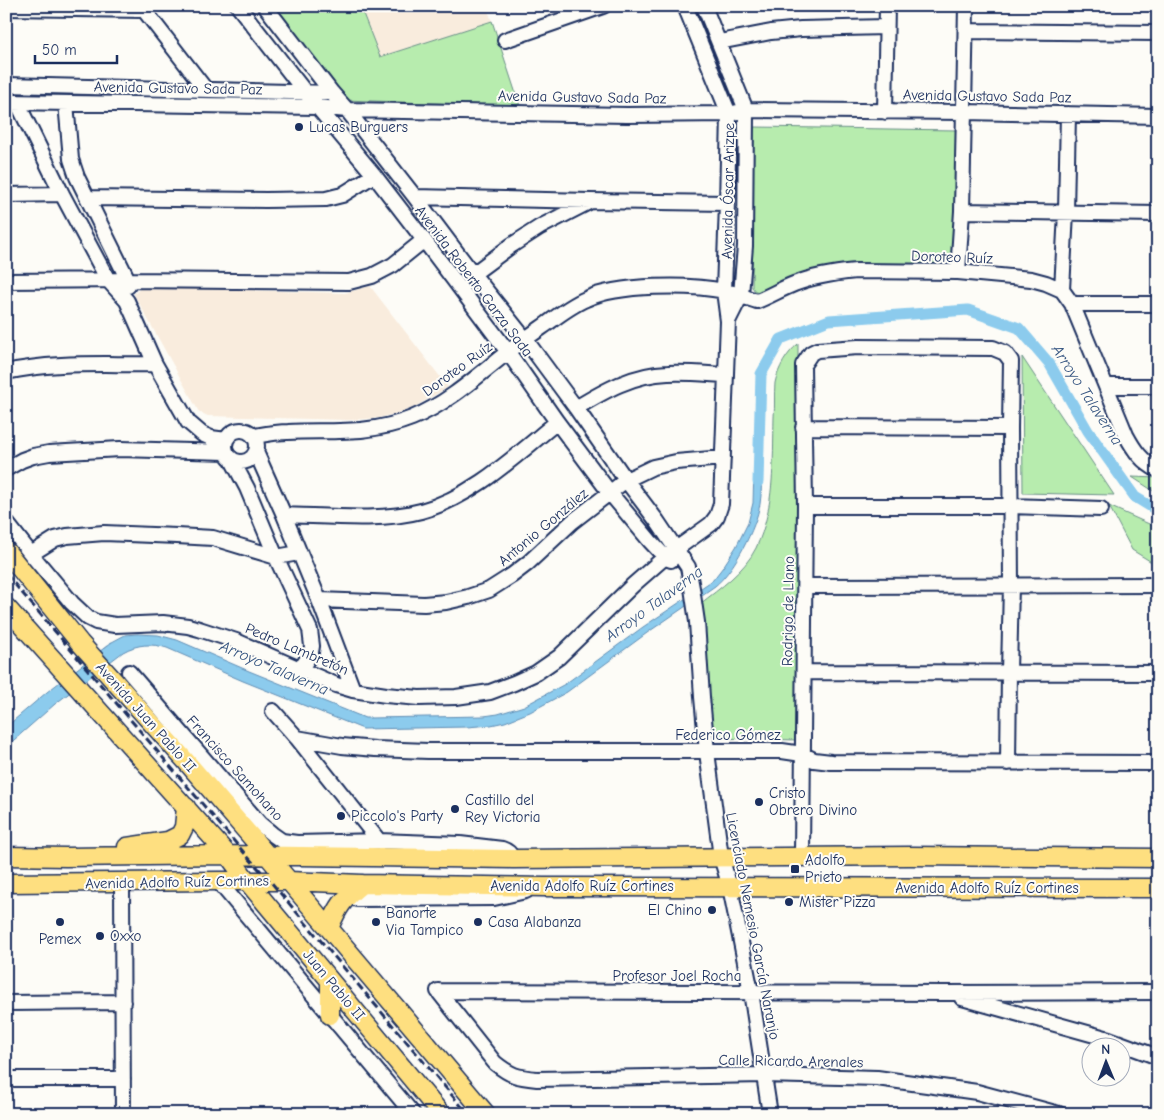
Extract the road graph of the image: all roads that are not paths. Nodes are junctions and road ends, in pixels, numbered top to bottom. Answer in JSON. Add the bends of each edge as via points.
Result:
{"nodes":[{"id":1,"x":238,"y":6,"type":"edge"},
{"id":2,"x":265,"y":6,"type":"edge"},
{"id":3,"x":603,"y":6,"type":"edge"},
{"id":4,"x":685,"y":6,"type":"edge"},
{"id":5,"x":704,"y":6,"type":"edge"},
{"id":6,"x":887,"y":6,"type":"edge"},
{"id":7,"x":966,"y":6,"type":"edge"},
{"id":8,"x":6,"y":8,"type":"edge"},
{"id":9,"x":142,"y":8,"type":"edge"},
{"id":10,"x":886,"y":27,"type":"junction"},
{"id":11,"x":966,"y":31,"type":"junction"},
{"id":12,"x":1158,"y":33,"type":"edge"},
{"id":13,"x":505,"y":40,"type":"dead end"},
{"id":14,"x":719,"y":42,"type":"junction"},
{"id":15,"x":6,"y":85,"type":"edge"},
{"id":16,"x":206,"y":90,"type":"junction"},
{"id":17,"x":305,"y":92,"type":"junction"},
{"id":18,"x":332,"y":92,"type":"junction"},
{"id":19,"x":12,"y":102,"type":"edge"},
{"id":20,"x":66,"y":103,"type":"junction"},
{"id":21,"x":317,"y":107,"type":"junction"},
{"id":22,"x":347,"y":110,"type":"junction"},
{"id":23,"x":746,"y":110,"type":"junction"},
{"id":24,"x":885,"y":112,"type":"junction"},
{"id":25,"x":964,"y":112,"type":"junction"},
{"id":26,"x":728,"y":114,"type":"junction"},
{"id":27,"x":1068,"y":114,"type":"junction"},
{"id":28,"x":1158,"y":116,"type":"edge"},
{"id":29,"x":374,"y":175,"type":"junction"},
{"id":30,"x":62,"y":194,"type":"junction"},
{"id":31,"x":6,"y":195,"type":"edge"},
{"id":32,"x":415,"y":197,"type":"junction"},
{"id":33,"x":88,"y":198,"type":"junction"},
{"id":34,"x":590,"y":201,"type":"junction"},
{"id":35,"x":727,"y":203,"type":"junction"},
{"id":36,"x":962,"y":211,"type":"junction"},
{"id":37,"x":1066,"y":212,"type":"junction"},
{"id":38,"x":1158,"y":214,"type":"edge"},
{"id":39,"x":424,"y":240,"type":"junction"},
{"id":40,"x":958,"y":272,"type":"junction"},
{"id":41,"x":473,"y":274,"type":"junction"},
{"id":42,"x":108,"y":280,"type":"junction"},
{"id":43,"x":128,"y":280,"type":"junction"},
{"id":44,"x":6,"y":281,"type":"edge"},
{"id":45,"x":1062,"y":290,"type":"junction"},
{"id":46,"x":724,"y":291,"type":"junction"},
{"id":47,"x":741,"y":295,"type":"junction"},
{"id":48,"x":127,"y":301,"type":"junction"},
{"id":49,"x":1072,"y":304,"type":"junction"},
{"id":50,"x":1158,"y":304,"type":"edge"},
{"id":51,"x":728,"y":321,"type":"junction"},
{"id":52,"x":525,"y":339,"type":"junction"},
{"id":53,"x":508,"y":352,"type":"junction"},
{"id":54,"x":155,"y":364,"type":"junction"},
{"id":55,"x":6,"y":372,"type":"edge"},
{"id":56,"x":726,"y":375,"type":"junction"},
{"id":57,"x":1106,"y":386,"type":"junction"},
{"id":58,"x":1158,"y":386,"type":"edge"},
{"id":59,"x":576,"y":408,"type":"junction"},
{"id":60,"x":557,"y":422,"type":"junction"},
{"id":61,"x":803,"y":427,"type":"junction"},
{"id":62,"x":1010,"y":428,"type":"junction"},
{"id":63,"x":254,"y":436,"type":"junction"},
{"id":64,"x":228,"y":450,"type":"junction"},
{"id":65,"x":256,"y":452,"type":"junction"},
{"id":66,"x":723,"y":458,"type":"junction"},
{"id":67,"x":6,"y":469,"type":"edge"},
{"id":68,"x":1158,"y":470,"type":"edge"},
{"id":69,"x":268,"y":480,"type":"junction"},
{"id":70,"x":626,"y":480,"type":"junction"},
{"id":71,"x":246,"y":488,"type":"junction"},
{"id":72,"x":610,"y":492,"type":"junction"},
{"id":73,"x":806,"y":506,"type":"junction"},
{"id":74,"x":1010,"y":506,"type":"junction"},
{"id":75,"x":1101,"y":509,"type":"dead end"},
{"id":76,"x":284,"y":515,"type":"junction"},
{"id":77,"x":717,"y":516,"type":"joint"},
{"id":78,"x":6,"y":522,"type":"edge"},
{"id":79,"x":676,"y":549,"type":"junction"},
{"id":80,"x":6,"y":551,"type":"edge"},
{"id":81,"x":299,"y":553,"type":"junction"},
{"id":82,"x":31,"y":554,"type":"junction"},
{"id":83,"x":276,"y":557,"type":"junction"},
{"id":84,"x":665,"y":557,"type":"junction"},
{"id":85,"x":688,"y":567,"type":"junction"},
{"id":86,"x":1011,"y":585,"type":"junction"},
{"id":87,"x":1158,"y":585,"type":"edge"},
{"id":88,"x":805,"y":586,"type":"junction"},
{"id":89,"x":693,"y":595,"type":"joint"},
{"id":90,"x":319,"y":600,"type":"junction"},
{"id":91,"x":6,"y":607,"type":"edge"},
{"id":92,"x":300,"y":670,"type":"junction"},
{"id":93,"x":129,"y":672,"type":"dead end"},
{"id":94,"x":804,"y":672,"type":"junction"},
{"id":95,"x":1009,"y":672,"type":"junction"},
{"id":96,"x":1158,"y":673,"type":"edge"},
{"id":97,"x":352,"y":690,"type":"junction"},
{"id":98,"x":273,"y":711,"type":"dead end"},
{"id":99,"x":297,"y":738,"type":"junction"},
{"id":100,"x":707,"y":752,"type":"junction"},
{"id":101,"x":802,"y":754,"type":"junction"},
{"id":102,"x":1008,"y":763,"type":"junction"},
{"id":103,"x":1158,"y":763,"type":"edge"},
{"id":104,"x":186,"y":807,"type":"junction"},
{"id":105,"x":379,"y":841,"type":"junction"},
{"id":106,"x":228,"y":855,"type":"junction"},
{"id":107,"x":267,"y":855,"type":"junction"},
{"id":108,"x":6,"y":856,"type":"edge"},
{"id":109,"x":802,"y":856,"type":"junction"},
{"id":110,"x":66,"y":857,"type":"junction"},
{"id":111,"x":721,"y":857,"type":"junction"},
{"id":112,"x":1158,"y":858,"type":"edge"},
{"id":113,"x":513,"y":859,"type":"junction"},
{"id":114,"x":218,"y":881,"type":"junction"},
{"id":115,"x":288,"y":881,"type":"junction"},
{"id":116,"x":122,"y":882,"type":"junction"},
{"id":117,"x":248,"y":882,"type":"junction"},
{"id":118,"x":6,"y":883,"type":"edge"},
{"id":119,"x":362,"y":884,"type":"junction"},
{"id":120,"x":544,"y":886,"type":"junction"},
{"id":121,"x":730,"y":887,"type":"junction"},
{"id":122,"x":1158,"y":888,"type":"edge"},
{"id":123,"x":348,"y":895,"type":"junction"},
{"id":124,"x":329,"y":928,"type":"junction"},
{"id":125,"x":330,"y":981,"type":"junction"},
{"id":126,"x":751,"y":992,"type":"junction"},
{"id":127,"x":1158,"y":992,"type":"edge"},
{"id":128,"x":945,"y":993,"type":"junction"},
{"id":129,"x":122,"y":1002,"type":"junction"},
{"id":130,"x":6,"y":1003,"type":"edge"},
{"id":131,"x":330,"y":1015,"type":"junction"},
{"id":132,"x":1158,"y":1057,"type":"edge"},
{"id":133,"x":765,"y":1075,"type":"junction"},
{"id":134,"x":123,"y":1078,"type":"junction"},
{"id":135,"x":518,"y":1078,"type":"joint"},
{"id":136,"x":6,"y":1079,"type":"edge"},
{"id":137,"x":441,"y":1113,"type":"edge"},
{"id":138,"x":122,"y":1114,"type":"edge"},
{"id":139,"x":413,"y":1114,"type":"edge"},
{"id":140,"x":486,"y":1114,"type":"edge"},
{"id":141,"x":770,"y":1114,"type":"edge"},
{"id":142,"x":1059,"y":1114,"type":"edge"}],
"edges":[{"from":1,"to":17,"type":"street","name":"Avenida Roberto Garza Sada"},
{"from":2,"to":18,"type":"street","name":"Avenida Roberto Garza Sada"},
{"from":3,"to":13,"type":"street"},
{"from":4,"to":26,"type":"street","name":"Avenida Óscar Arizpe"},
{"from":5,"to":14,"type":"street","name":"Avenida Óscar Arizpe"},
{"from":6,"to":10,"type":"street"},
{"from":7,"to":11,"type":"street"},
{"from":8,"to":9,"type":"street"},
{"from":9,"to":16,"type":"street"},
{"from":10,"to":14,"type":"street","via":[[801,29]]},
{"from":10,"to":24,"type":"street"},
{"from":11,"to":12,"type":"street"},
{"from":11,"to":25,"type":"street"},
{"from":14,"to":23,"type":"street","name":"Avenida Óscar Arizpe"},
{"from":15,"to":16,"type":"street","name":"Avenida Gustavo Sada Paz"},
{"from":16,"to":17,"type":"street","name":"Avenida Gustavo Sada Paz"},
{"from":17,"to":18,"type":"street","name":"Avenida Gustavo Sada Paz"},
{"from":17,"to":21,"type":"street","name":"Avenida Roberto Garza Sada"},
{"from":18,"to":22,"type":"street","name":"Avenida Roberto Garza Sada"},
{"from":19,"to":20,"type":"street","name":"Avenida Gustavo Sada Paz"},
{"from":19,"to":30,"type":"street"},
{"from":20,"to":21,"type":"street","name":"Avenida Gustavo Sada Paz"},
{"from":20,"to":33,"type":"street","via":[[71,159]]},
{"from":21,"to":22,"type":"street","name":"Avenida Gustavo Sada Paz"},
{"from":21,"to":29,"type":"street","name":"Avenida Roberto Garza Sada"},
{"from":22,"to":26,"type":"street","name":"Avenida Gustavo Sada Paz"},
{"from":22,"to":32,"type":"street","name":"Avenida Roberto Garza Sada"},
{"from":23,"to":24,"type":"street","name":"Avenida Gustavo Sada Paz"},
{"from":23,"to":26,"type":"street","name":"Avenida Gustavo Sada Paz"},
{"from":23,"to":47,"type":"street","name":"Avenida Óscar Arizpe","via":[[745,246]]},
{"from":24,"to":25,"type":"street","name":"Avenida Gustavo Sada Paz"},
{"from":25,"to":27,"type":"street","name":"Avenida Gustavo Sada Paz"},
{"from":25,"to":36,"type":"street"},
{"from":26,"to":35,"type":"street","name":"Avenida Óscar Arizpe"},
{"from":27,"to":28,"type":"street","name":"Avenida Gustavo Sada Paz"},
{"from":27,"to":37,"type":"street"},
{"from":29,"to":33,"type":"street","via":[[342,195],[326,199]]},
{"from":29,"to":39,"type":"street","name":"Avenida Roberto Garza Sada"},
{"from":30,"to":31,"type":"street"},
{"from":30,"to":42,"type":"street"},
{"from":32,"to":34,"type":"street"},
{"from":32,"to":41,"type":"street","name":"Avenida Roberto Garza Sada"},
{"from":33,"to":43,"type":"street"},
{"from":34,"to":35,"type":"street"},
{"from":34,"to":41,"type":"street","via":[[512,245]]},
{"from":35,"to":46,"type":"street","name":"Avenida Óscar Arizpe"},
{"from":36,"to":37,"type":"street"},
{"from":36,"to":40,"type":"street"},
{"from":37,"to":38,"type":"street"},
{"from":37,"to":45,"type":"street"},
{"from":39,"to":43,"type":"street","via":[[372,276],[349,282]]},
{"from":39,"to":53,"type":"street","name":"Avenida Roberto Garza Sada"},
{"from":40,"to":45,"type":"street","name":"Doroteo Ruíz","via":[[1031,279]]},
{"from":40,"to":47,"type":"street","name":"Doroteo Ruíz","via":[[842,272],[794,284],[757,301]]},
{"from":41,"to":52,"type":"street","name":"Avenida Roberto Garza Sada"},
{"from":42,"to":43,"type":"street"},
{"from":42,"to":44,"type":"street"},
{"from":42,"to":48,"type":"street"},
{"from":43,"to":48,"type":"street"},
{"from":45,"to":49,"type":"street"},
{"from":46,"to":47,"type":"street","name":"Doroteo Ruíz"},
{"from":46,"to":51,"type":"street","name":"Avenida Óscar Arizpe"},
{"from":46,"to":52,"type":"street","name":"Doroteo Ruíz","via":[[698,287],[634,288],[608,292],[569,308]]},
{"from":47,"to":51,"type":"street","name":"Avenida Óscar Arizpe"},
{"from":48,"to":54,"type":"street"},
{"from":49,"to":50,"type":"street"},
{"from":49,"to":57,"type":"street"},
{"from":51,"to":56,"type":"street","name":"Avenida Óscar Arizpe"},
{"from":52,"to":53,"type":"street","name":"Doroteo Ruíz"},
{"from":52,"to":59,"type":"street","name":"Avenida Roberto Garza Sada"},
{"from":53,"to":60,"type":"street","name":"Avenida Roberto Garza Sada"},
{"from":53,"to":63,"type":"street","name":"Doroteo Ruíz","via":[[452,396],[412,418],[361,430]]},
{"from":54,"to":55,"type":"street","via":[[57,366]]},
{"from":54,"to":64,"type":"street","via":[[188,422]]},
{"from":56,"to":59,"type":"street","via":[[649,375],[604,391]]},
{"from":56,"to":66,"type":"street","name":"Avenida Óscar Arizpe"},
{"from":57,"to":58,"type":"street"},
{"from":57,"to":68,"type":"street","via":[[1133,448]]},
{"from":59,"to":70,"type":"street","name":"Avenida Roberto Garza Sada"},
{"from":60,"to":72,"type":"street","name":"Avenida Roberto Garza Sada"},
{"from":60,"to":76,"type":"street","via":[[485,479],[441,504],[400,515]]},
{"from":61,"to":62,"type":"street"},
{"from":61,"to":62,"type":"street","name":"Rodrigo de Llano","via":[[803,365],[806,358],[816,350],[858,347],[993,348],[1005,353],[1011,361]]},
{"from":61,"to":73,"type":"street","name":"Rodrigo de Llano"},
{"from":62,"to":74,"type":"street"},
{"from":63,"to":64,"type":"street","via":[[249,431],[236,430],[230,434]]},
{"from":63,"to":65,"type":"street","via":[[258,447]]},
{"from":64,"to":65,"type":"street","via":[[236,461],[242,462]]},
{"from":64,"to":67,"type":"street","via":[[120,448],[48,453],[22,460]]},
{"from":64,"to":71,"type":"street"},
{"from":65,"to":69,"type":"street"},
{"from":66,"to":70,"type":"street","name":"Antonio González","via":[[653,467]]},
{"from":66,"to":77,"type":"street","name":"Avenida Óscar Arizpe"},
{"from":69,"to":71,"type":"street"},
{"from":69,"to":76,"type":"street"},
{"from":70,"to":72,"type":"street","name":"Antonio González"},
{"from":70,"to":79,"type":"street","name":"Avenida Roberto Garza Sada"},
{"from":71,"to":83,"type":"street"},
{"from":72,"to":84,"type":"street","name":"Avenida Roberto Garza Sada"},
{"from":72,"to":90,"type":"street","name":"Antonio González","via":[[528,563],[489,590],[446,602],[424,604]]},
{"from":73,"to":74,"type":"street"},
{"from":73,"to":88,"type":"street","name":"Rodrigo de Llano"},
{"from":74,"to":75,"type":"street"},
{"from":74,"to":86,"type":"street"},
{"from":76,"to":81,"type":"street"},
{"from":77,"to":79,"type":"street","name":"Pedro Lambretón"},
{"from":78,"to":82,"type":"street","name":"Pedro Lambretón"},
{"from":79,"to":84,"type":"street","name":"Pedro Lambretón"},
{"from":79,"to":85,"type":"street","name":"Avenida Roberto Garza Sada"},
{"from":80,"to":107,"type":"main road","name":"Avenida Juan Pablo II","via":[[80,643]]},
{"from":81,"to":83,"type":"street"},
{"from":81,"to":90,"type":"street"},
{"from":82,"to":83,"type":"street","via":[[67,536],[104,533],[213,538]]},
{"from":82,"to":92,"type":"street","name":"Pedro Lambretón","via":[[72,603],[96,622],[188,626],[236,641]]},
{"from":83,"to":92,"type":"street","via":[[310,630],[311,652]]},
{"from":84,"to":85,"type":"street","name":"Avenida Roberto Garza Sada"},
{"from":84,"to":97,"type":"street","name":"Pedro Lambretón","via":[[559,656],[514,683],[490,692],[456,697],[419,698]]},
{"from":85,"to":89,"type":"street","name":"Avenida Roberto Garza Sada"},
{"from":86,"to":87,"type":"street"},
{"from":86,"to":88,"type":"street"},
{"from":86,"to":95,"type":"street"},
{"from":88,"to":94,"type":"street","name":"Rodrigo de Llano"},
{"from":89,"to":100,"type":"street","name":"Licenciado Nemesio García Naranjo"},
{"from":90,"to":97,"type":"street"},
{"from":91,"to":104,"type":"main road","name":"Avenida Juan Pablo II"},
{"from":92,"to":97,"type":"street","name":"Pedro Lambretón"},
{"from":93,"to":105,"type":"street","name":"Francisco Samohano","via":[[260,824],[282,841]]},
{"from":94,"to":95,"type":"street"},
{"from":94,"to":101,"type":"street","name":"Rodrigo de Llano"},
{"from":95,"to":96,"type":"street"},
{"from":95,"to":102,"type":"street"},
{"from":98,"to":99,"type":"street"},
{"from":99,"to":100,"type":"street","name":"Federico Gómez","via":[[342,746],[428,751]]},
{"from":99,"to":105,"type":"street"},
{"from":100,"to":101,"type":"street","name":"Federico Gómez","via":[[782,751]]},
{"from":100,"to":111,"type":"street","name":"Licenciado Nemesio García Naranjo"},
{"from":101,"to":102,"type":"street","name":"Federico Gómez","via":[[830,762]]},
{"from":101,"to":109,"type":"street","name":"Rodrigo de Llano"},
{"from":102,"to":103,"type":"street","name":"Federico Gómez"},
{"from":104,"to":106,"type":"main road","name":"Avenida Juan Pablo II"},
{"from":104,"to":110,"type":"main road","via":[[184,828],[180,835],[168,841]]},
{"from":105,"to":113,"type":"street","name":"Francisco Samohano","via":[[502,848]]},
{"from":106,"to":107,"type":"main road","name":"Avenida Adolfo Ruíz Cortines"},
{"from":106,"to":110,"type":"main road","name":"Avenida Adolfo Ruíz Cortines"},
{"from":106,"to":117,"type":"main road","name":"Juan Pablo II"},
{"from":107,"to":113,"type":"main road","name":"Avenida Adolfo Ruíz Cortines"},
{"from":107,"to":115,"type":"main road","name":"Avenida Juan Pablo II"},
{"from":108,"to":110,"type":"main road","name":"Avenida Adolfo Ruíz Cortines"},
{"from":109,"to":111,"type":"main road","name":"Avenida Adolfo Ruíz Cortines"},
{"from":109,"to":112,"type":"main road","name":"Avenida Adolfo Ruíz Cortines"},
{"from":111,"to":113,"type":"main road","name":"Avenida Adolfo Ruíz Cortines"},
{"from":111,"to":121,"type":"street","name":"Licenciado Nemesio García Naranjo"},
{"from":114,"to":116,"type":"main road","name":"Avenida Adolfo Ruíz Cortines"},
{"from":114,"to":117,"type":"main road","name":"Avenida Adolfo Ruíz Cortines"},
{"from":114,"to":131,"type":"street"},
{"from":115,"to":117,"type":"main road","name":"Avenida Adolfo Ruíz Cortines"},
{"from":115,"to":119,"type":"main road","name":"Avenida Adolfo Ruíz Cortines"},
{"from":115,"to":124,"type":"main road"},
{"from":116,"to":118,"type":"main road","name":"Avenida Adolfo Ruíz Cortines"},
{"from":116,"to":129,"type":"street"},
{"from":117,"to":125,"type":"main road","name":"Juan Pablo II"},
{"from":119,"to":120,"type":"main road","name":"Avenida Adolfo Ruíz Cortines"},
{"from":119,"to":123,"type":"main road"},
{"from":120,"to":121,"type":"main road","name":"Avenida Adolfo Ruíz Cortines"},
{"from":120,"to":123,"type":"street","via":[[494,898],[357,899]]},
{"from":121,"to":122,"type":"main road","name":"Avenida Adolfo Ruíz Cortines"},
{"from":121,"to":126,"type":"street","name":"Licenciado Nemesio García Naranjo"},
{"from":123,"to":124,"type":"main road"},
{"from":124,"to":140,"type":"main road"},
{"from":125,"to":131,"type":"main road"},
{"from":125,"to":137,"type":"main road","name":"Juan Pablo II"},
{"from":126,"to":128,"type":"street","name":"Profesor Joel Rocha"},
{"from":126,"to":133,"type":"street","name":"Licenciado Nemesio García Naranjo"},
{"from":126,"to":135,"type":"street","name":"Profesor Joel Rocha","via":[[438,990],[495,1063]]},
{"from":127,"to":128,"type":"street","name":"Profesor Joel Rocha"},
{"from":128,"to":132,"type":"street","name":"Profesor Joel Rocha","via":[[1109,1039]]},
{"from":129,"to":130,"type":"street"},
{"from":129,"to":134,"type":"street"},
{"from":131,"to":139,"type":"street"},
{"from":133,"to":135,"type":"street","name":"Calle Ricardo Arenales"},
{"from":133,"to":141,"type":"street","name":"Licenciado Nemesio García Naranjo"},
{"from":133,"to":142,"type":"street","name":"Calle Ricardo Arenales","via":[[877,1078],[977,1092]]},
{"from":134,"to":136,"type":"street"},
{"from":134,"to":138,"type":"street"}]}
